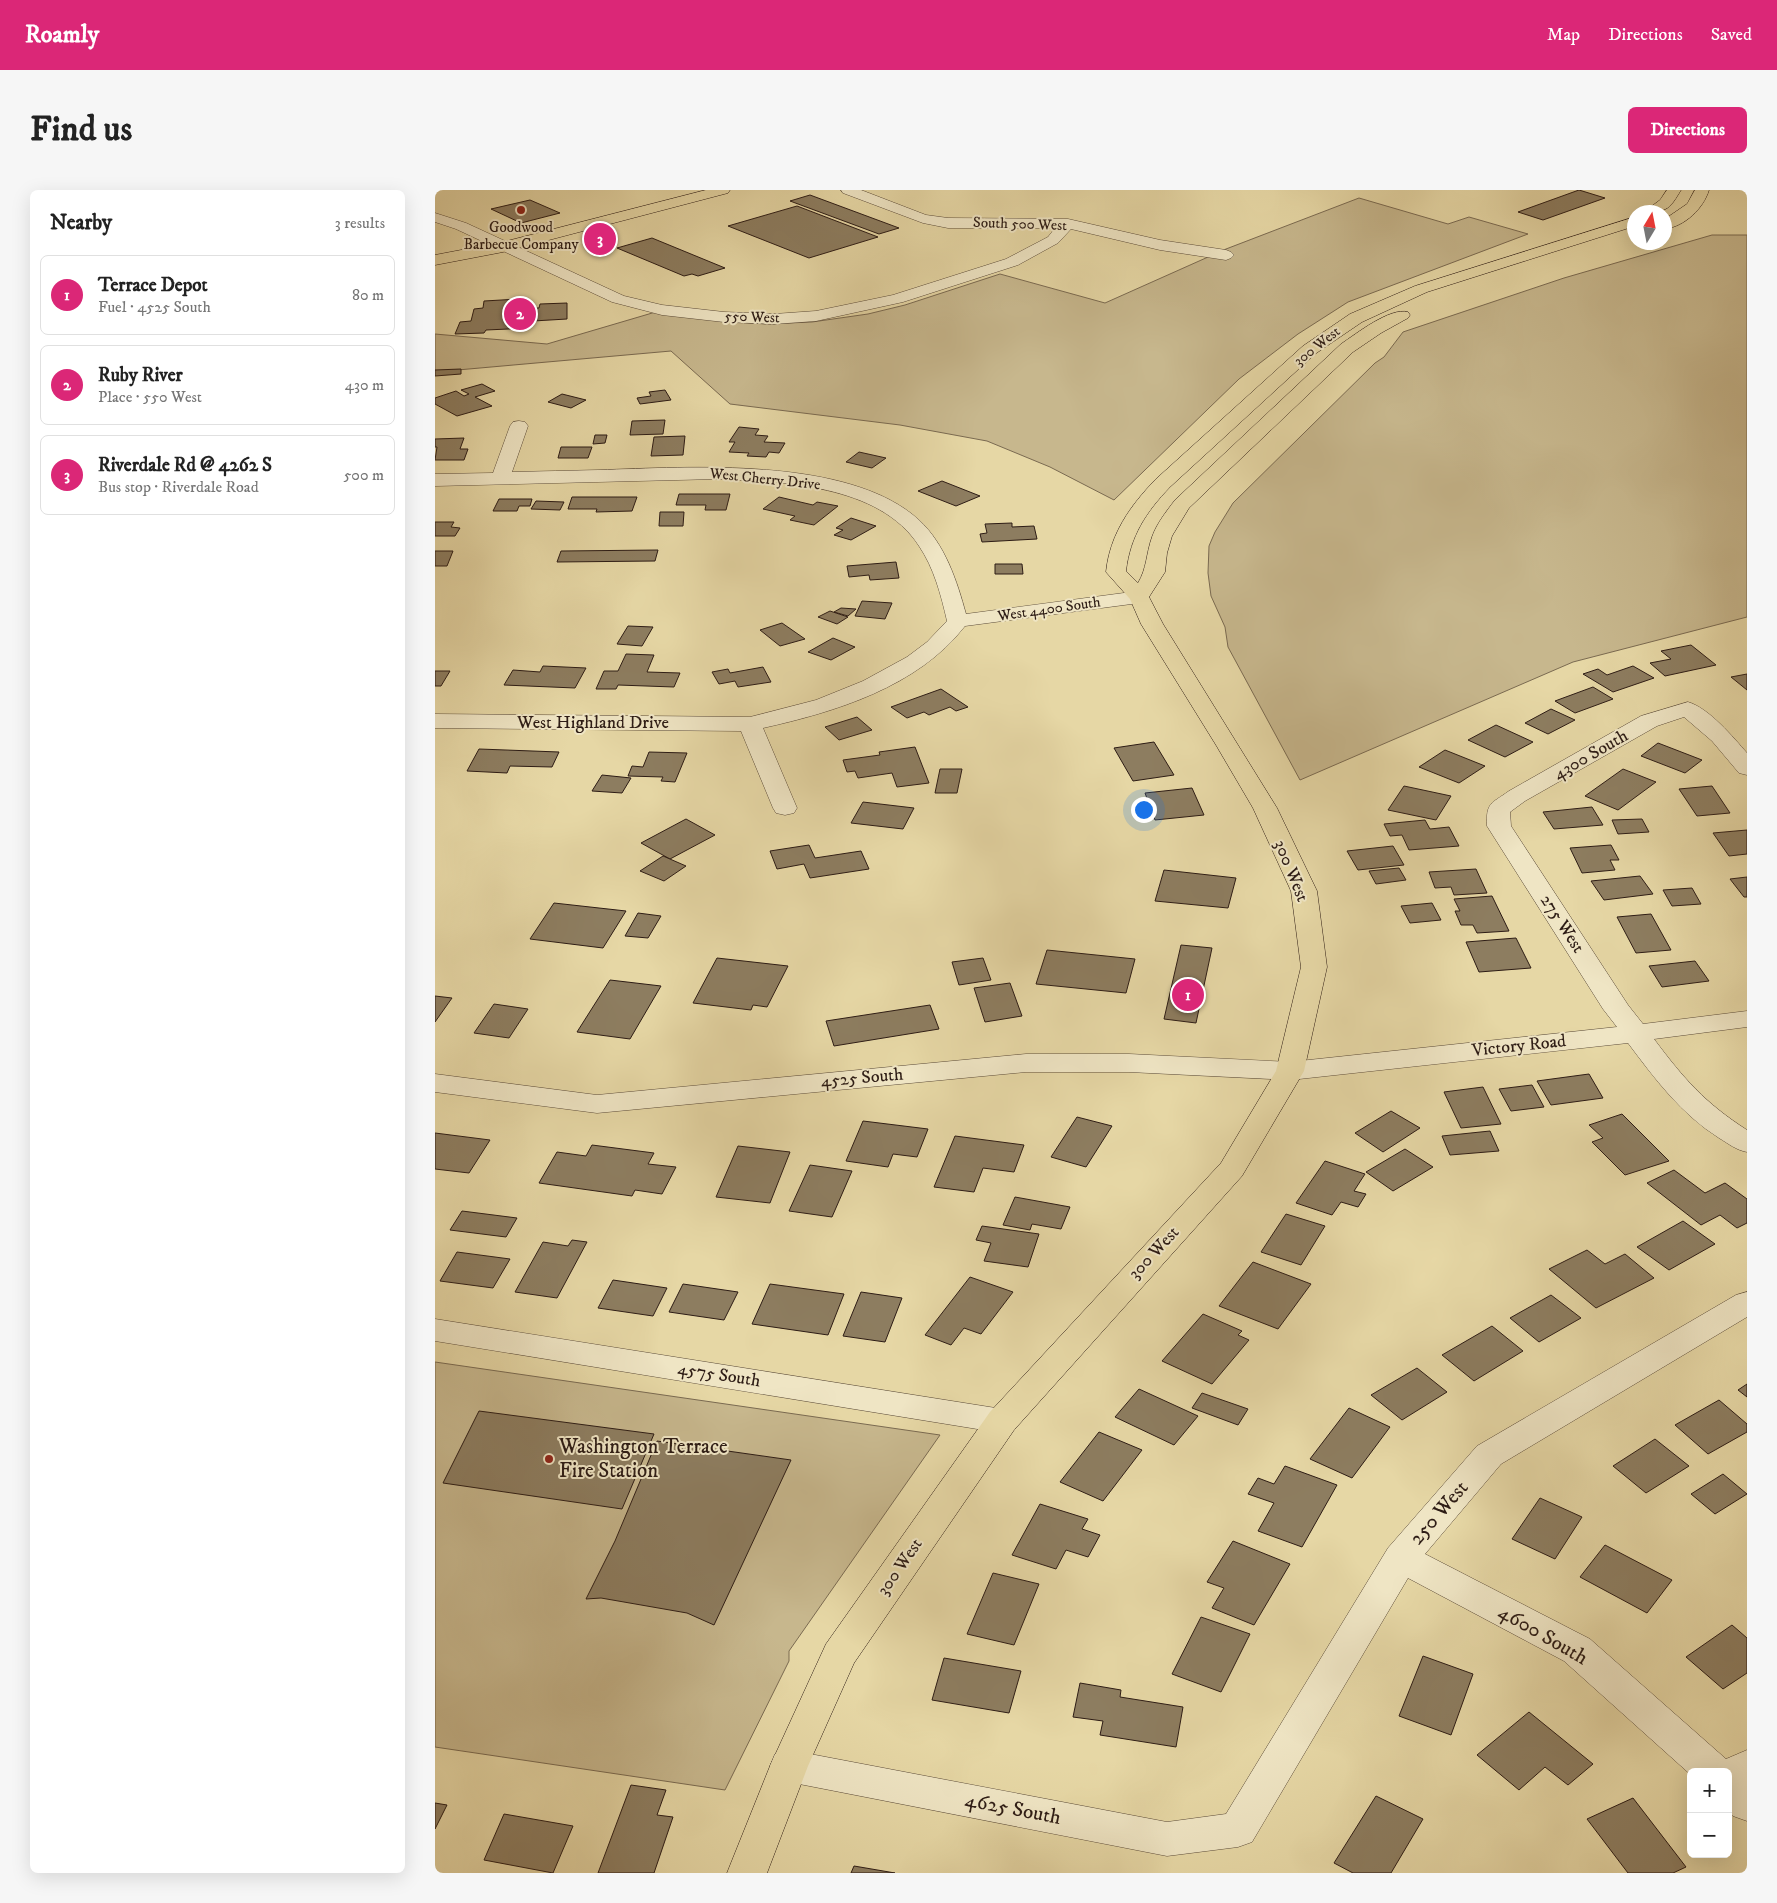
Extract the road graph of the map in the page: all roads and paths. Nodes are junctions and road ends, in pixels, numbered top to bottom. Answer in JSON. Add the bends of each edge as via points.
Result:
{"nodes":[{"id":1,"x":723,"y":190,"type":"edge"},
{"id":2,"x":848,"y":190,"type":"edge"},
{"id":3,"x":1674,"y":190,"type":"edge"},
{"id":4,"x":1702,"y":190,"type":"edge"},
{"id":5,"x":1662,"y":205,"type":"edge"},
{"id":6,"x":435,"y":218,"type":"edge"},
{"id":7,"x":1672,"y":221,"type":"edge"},
{"id":8,"x":1068,"y":224,"type":"junction"},
{"id":9,"x":1627,"y":225,"type":"edge"},
{"id":10,"x":1627,"y":239,"type":"edge"},
{"id":11,"x":503,"y":247,"type":"junction"},
{"id":12,"x":1225,"y":255,"type":"dead end"},
{"id":13,"x":435,"y":260,"type":"edge"},
{"id":14,"x":435,"y":272,"type":"edge"},
{"id":15,"x":519,"y":426,"type":"dead end"},
{"id":16,"x":500,"y":478,"type":"junction"},
{"id":17,"x":435,"y":480,"type":"edge"},
{"id":18,"x":1139,"y":597,"type":"junction"},
{"id":19,"x":958,"y":622,"type":"junction"},
{"id":20,"x":435,"y":721,"type":"edge"},
{"id":21,"x":750,"y":724,"type":"junction"},
{"id":22,"x":1747,"y":768,"type":"edge"},
{"id":23,"x":785,"y":808,"type":"dead end"},
{"id":24,"x":1498,"y":810,"type":"joint"},
{"id":25,"x":1747,"y":1019,"type":"edge"},
{"id":26,"x":1636,"y":1033,"type":"junction"},
{"id":27,"x":1290,"y":1071,"type":"junction"},
{"id":28,"x":435,"y":1084,"type":"edge"},
{"id":29,"x":1747,"y":1144,"type":"edge"},
{"id":30,"x":1747,"y":1302,"type":"edge"},
{"id":31,"x":435,"y":1330,"type":"edge"},
{"id":32,"x":1003,"y":1421,"type":"junction"},
{"id":33,"x":1401,"y":1558,"type":"junction"},
{"id":34,"x":789,"y":1766,"type":"junction"},
{"id":35,"x":1747,"y":1766,"type":"edge"},
{"id":36,"x":1710,"y":1768,"type":"edge"},
{"id":37,"x":1732,"y":1776,"type":"edge"},
{"id":38,"x":1732,"y":1788,"type":"edge"},
{"id":39,"x":1747,"y":1804,"type":"edge"},
{"id":40,"x":1238,"y":1830,"type":"joint"},
{"id":41,"x":747,"y":1873,"type":"edge"}],
"edges":[{"from":1,"to":11,"type":"main road"},
{"from":2,"to":8,"type":"street","name":"South 500 West","via":[[923,219],[948,223]]},
{"from":3,"to":5,"type":"main road"},
{"from":4,"to":7,"type":"main road","via":[[1690,210]]},
{"from":6,"to":11,"type":"street","name":"550 West","via":[[454,223]]},
{"from":8,"to":11,"type":"street","name":"550 West","via":[[1053,240],[1012,262],[897,299],[831,313],[774,319],[662,310],[618,299]]},
{"from":8,"to":12,"type":"street","name":"South 500 West","via":[[1160,245]]},
{"from":9,"to":18,"type":"main road","name":"300 West","via":[[1411,293],[1364,313],[1327,336],[1163,483],[1135,515],[1122,542],[1116,572]]},
{"from":10,"to":18,"type":"main road","name":"300 West","via":[[1434,301],[1390,320],[1355,342],[1182,504],[1162,536],[1155,572]]},
{"from":11,"to":13,"type":"main road"},
{"from":11,"to":14,"type":"main road","via":[[486,260]]},
{"from":15,"to":16,"type":"street"},
{"from":16,"to":17,"type":"street","name":"West Cherry Drive"},
{"from":16,"to":19,"type":"street","name":"West Cherry Drive","via":[[721,472],[840,487],[883,504],[911,523],[933,549],[947,580]]},
{"from":18,"to":19,"type":"street","name":"West 4400 South"},
{"from":18,"to":27,"type":"main road","name":"300 West","via":[[1152,624],[1265,808],[1304,891],[1314,967]]},
{"from":19,"to":21,"type":"street","name":"West Highland Drive","via":[[937,646],[878,683],[835,701]]},
{"from":20,"to":21,"type":"street","name":"West Highland Drive"},
{"from":21,"to":23,"type":"street"},
{"from":22,"to":24,"type":"street","name":"4300 South","via":[[1721,736],[1688,709],[1649,721]]},
{"from":24,"to":26,"type":"street","name":"275 West","via":[[1499,826],[1612,1002]]},
{"from":25,"to":26,"type":"street","name":"Victory Road"},
{"from":26,"to":27,"type":"street","name":"Victory Road"},
{"from":26,"to":29,"type":"street","name":"275 West","via":[[1656,1063],[1695,1107]]},
{"from":27,"to":28,"type":"street","name":"4525 South","via":[[1129,1063],[1026,1063],[597,1104]]},
{"from":27,"to":32,"type":"main road","name":"300 West","via":[[1233,1169]]},
{"from":30,"to":33,"type":"street","name":"250 West","via":[[1489,1455]]},
{"from":31,"to":32,"type":"street","name":"4575 South"},
{"from":32,"to":34,"type":"main road","name":"300 West","via":[[839,1655]]},
{"from":33,"to":36,"type":"street","name":"4600 South","via":[[1577,1650]]},
{"from":33,"to":40,"type":"street","name":"250 West"},
{"from":34,"to":40,"type":"street","name":"4625 South","via":[[1167,1839]]},
{"from":34,"to":41,"type":"main road","name":"300 West"},
{"from":35,"to":37,"type":"street"},
{"from":38,"to":39,"type":"street"}]}
